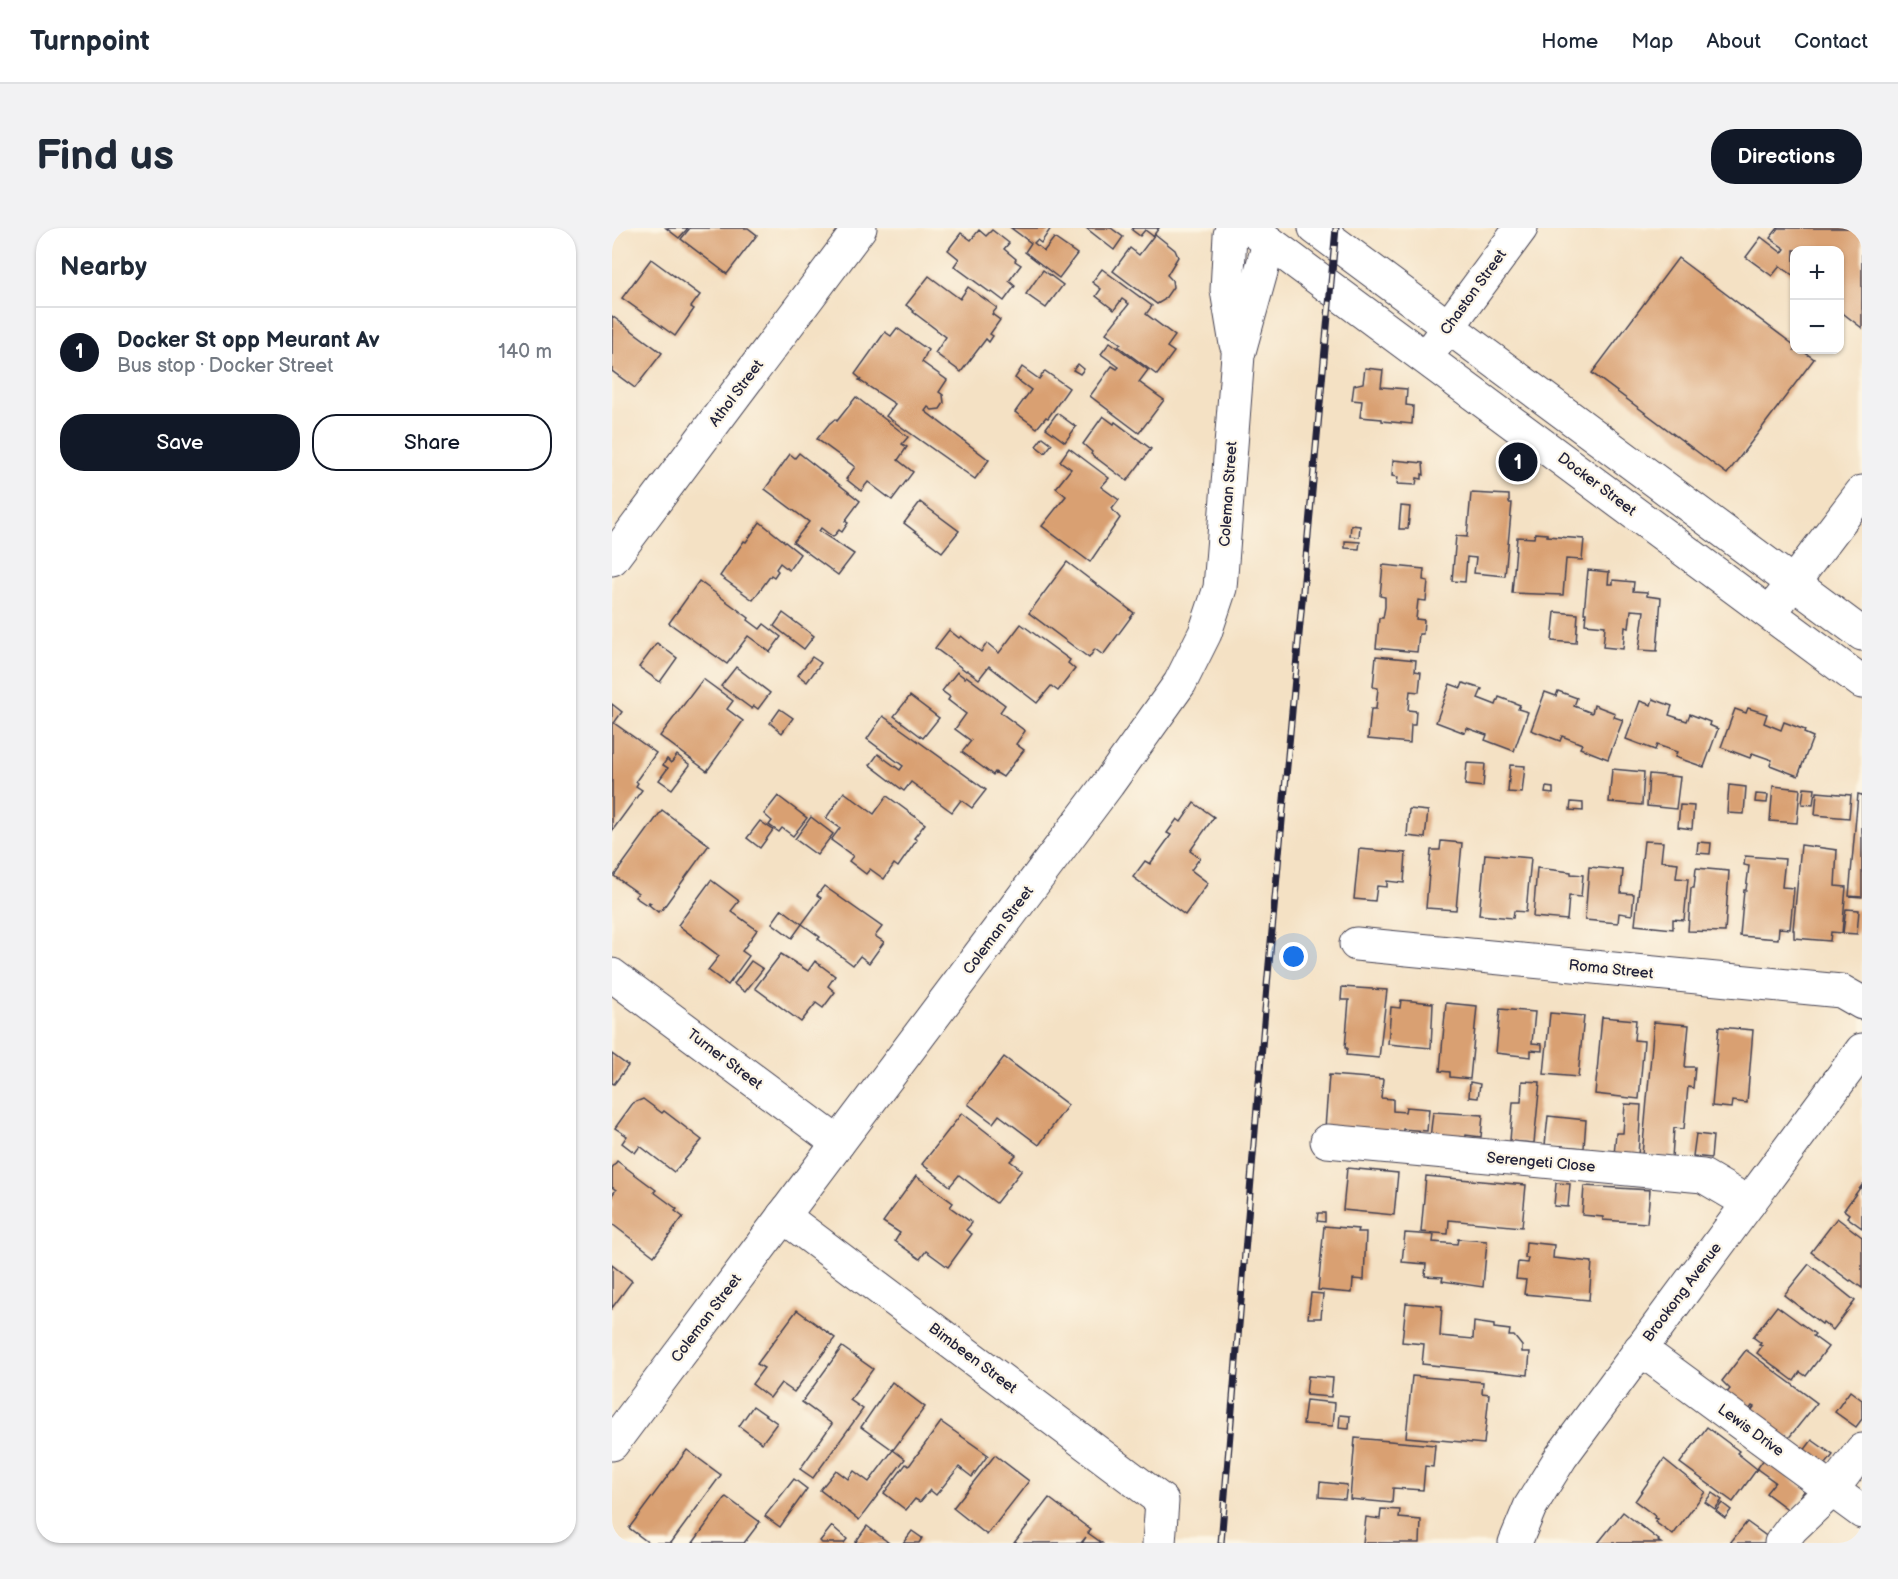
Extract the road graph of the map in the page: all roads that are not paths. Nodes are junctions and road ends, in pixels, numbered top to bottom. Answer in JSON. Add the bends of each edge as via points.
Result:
{"nodes":[{"id":1,"x":860,"y":228,"type":"edge"},
{"id":2,"x":1232,"y":228,"type":"edge"},
{"id":3,"x":1521,"y":228,"type":"edge"},
{"id":4,"x":1324,"y":235,"type":"edge"},
{"id":5,"x":1260,"y":236,"type":"edge"},
{"id":6,"x":1448,"y":327,"type":"junction"},
{"id":7,"x":1238,"y":355,"type":"junction"},
{"id":8,"x":1426,"y":357,"type":"junction"},
{"id":9,"x":1862,"y":492,"type":"edge"},
{"id":10,"x":612,"y":559,"type":"edge"},
{"id":11,"x":1793,"y":582,"type":"junction"},
{"id":12,"x":1770,"y":614,"type":"junction"},
{"id":13,"x":1862,"y":634,"type":"edge"},
{"id":14,"x":1862,"y":682,"type":"edge"},
{"id":15,"x":1356,"y":944,"type":"dead end"},
{"id":16,"x":612,"y":975,"type":"edge"},
{"id":17,"x":1862,"y":1003,"type":"edge"},
{"id":18,"x":1862,"y":1050,"type":"edge"},
{"id":19,"x":1327,"y":1141,"type":"dead end"},
{"id":20,"x":838,"y":1143,"type":"junction"},
{"id":21,"x":1749,"y":1203,"type":"junction"},
{"id":22,"x":783,"y":1216,"type":"junction"},
{"id":23,"x":1640,"y":1349,"type":"junction"},
{"id":24,"x":612,"y":1444,"type":"edge"},
{"id":25,"x":1862,"y":1450,"type":"edge"},
{"id":26,"x":1832,"y":1490,"type":"junction"},
{"id":27,"x":1862,"y":1512,"type":"edge"},
{"id":28,"x":1159,"y":1543,"type":"edge"},
{"id":29,"x":1515,"y":1543,"type":"edge"},
{"id":30,"x":1781,"y":1543,"type":"edge"}],
"edges":[{"from":1,"to":10,"type":"street","name":"Athol Street"},
{"from":2,"to":7,"type":"street","name":"Coleman Street","via":[[1227,290]]},
{"from":3,"to":6,"type":"street","name":"Chaston Street"},
{"from":4,"to":6,"type":"street"},
{"from":5,"to":7,"type":"street","name":"Coleman Street"},
{"from":5,"to":8,"type":"street","name":"Docker Street"},
{"from":6,"to":8,"type":"street","name":"Chaston Street"},
{"from":6,"to":11,"type":"street"},
{"from":7,"to":20,"type":"street","name":"Coleman Street","via":[[1220,588],[1205,633],[1180,683]]},
{"from":8,"to":12,"type":"street","name":"Docker Street"},
{"from":9,"to":11,"type":"street"},
{"from":11,"to":12,"type":"street"},
{"from":11,"to":13,"type":"street"},
{"from":12,"to":14,"type":"street","name":"Docker Street"},
{"from":15,"to":17,"type":"street","name":"Roma Street","via":[[1841,991]]},
{"from":16,"to":20,"type":"street","name":"Turner Street"},
{"from":18,"to":21,"type":"street","name":"Brookong Avenue"},
{"from":19,"to":21,"type":"street","name":"Serengeti Close","via":[[1703,1176]]},
{"from":20,"to":22,"type":"street","name":"Coleman Street"},
{"from":21,"to":23,"type":"street","name":"Brookong Avenue"},
{"from":22,"to":24,"type":"street","name":"Coleman Street"},
{"from":22,"to":28,"type":"street","name":"Bimbeen Street","via":[[1162,1501]]},
{"from":23,"to":26,"type":"street","name":"Lewis Drive"},
{"from":23,"to":29,"type":"street","name":"Brookong Avenue","via":[[1561,1456],[1530,1507]]},
{"from":25,"to":26,"type":"street"},
{"from":26,"to":27,"type":"street","name":"Lewis Drive"},
{"from":26,"to":30,"type":"street"}]}
